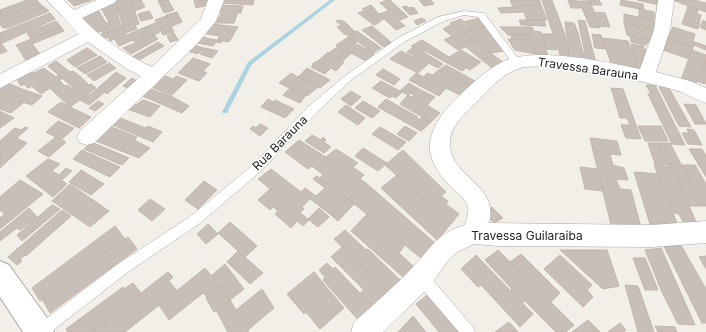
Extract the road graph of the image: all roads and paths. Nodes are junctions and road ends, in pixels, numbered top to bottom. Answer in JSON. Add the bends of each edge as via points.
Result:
{"nodes":[{"id":1,"x":55,"y":0,"type":"edge"},
{"id":2,"x":109,"y":0,"type":"edge"},
{"id":3,"x":216,"y":0,"type":"edge"},
{"id":4,"x":666,"y":0,"type":"edge"},
{"id":5,"x":72,"y":17,"type":"junction"},
{"id":6,"x":90,"y":35,"type":"junction"},
{"id":7,"x":517,"y":63,"type":"junction"},
{"id":8,"x":154,"y":75,"type":"junction"},
{"id":9,"x":646,"y":77,"type":"junction"},
{"id":10,"x":0,"y":82,"type":"edge"},
{"id":11,"x":705,"y":94,"type":"edge"},
{"id":12,"x":87,"y":137,"type":"dead end"},
{"id":13,"x":706,"y":232,"type":"edge"},
{"id":14,"x":474,"y":233,"type":"junction"},
{"id":15,"x":0,"y":274,"type":"edge"},
{"id":16,"x":421,"y":277,"type":"junction"},
{"id":17,"x":40,"y":332,"type":"edge"},
{"id":18,"x":364,"y":332,"type":"edge"},
{"id":19,"x":468,"y":332,"type":"edge"}],
"edges":[{"from":1,"to":5,"type":"street"},
{"from":2,"to":5,"type":"street"},
{"from":3,"to":8,"type":"street","via":[[208,20],[200,30]]},
{"from":4,"to":9,"type":"street","via":[[663,32]]},
{"from":5,"to":6,"type":"street"},
{"from":6,"to":8,"type":"street","via":[[133,65]]},
{"from":6,"to":10,"type":"street"},
{"from":7,"to":9,"type":"street","name":"Travessa Barauna","via":[[527,61],[566,64]]},
{"from":7,"to":14,"type":"street","name":"Travessa Barauna","via":[[495,75],[478,89],[456,111],[441,133],[440,144],[446,166],[472,195],[479,207]]},
{"from":7,"to":17,"type":"lane","name":"Rua Barauna","via":[[481,15],[456,15],[419,30],[348,78],[312,110],[257,168],[195,220],[123,268]]},
{"from":8,"to":12,"type":"street"},
{"from":9,"to":11,"type":"street","name":"Travessa Barauna"},
{"from":13,"to":14,"type":"street","name":"Travessa Guilaraiba","via":[[644,236]]},
{"from":14,"to":16,"type":"street","name":"Travessa Guilaraiba","via":[[449,244]]},
{"from":15,"to":17,"type":"street"},
{"from":16,"to":18,"type":"street","name":"Travessa Guilaraiba"},
{"from":16,"to":19,"type":"lane"}]}
